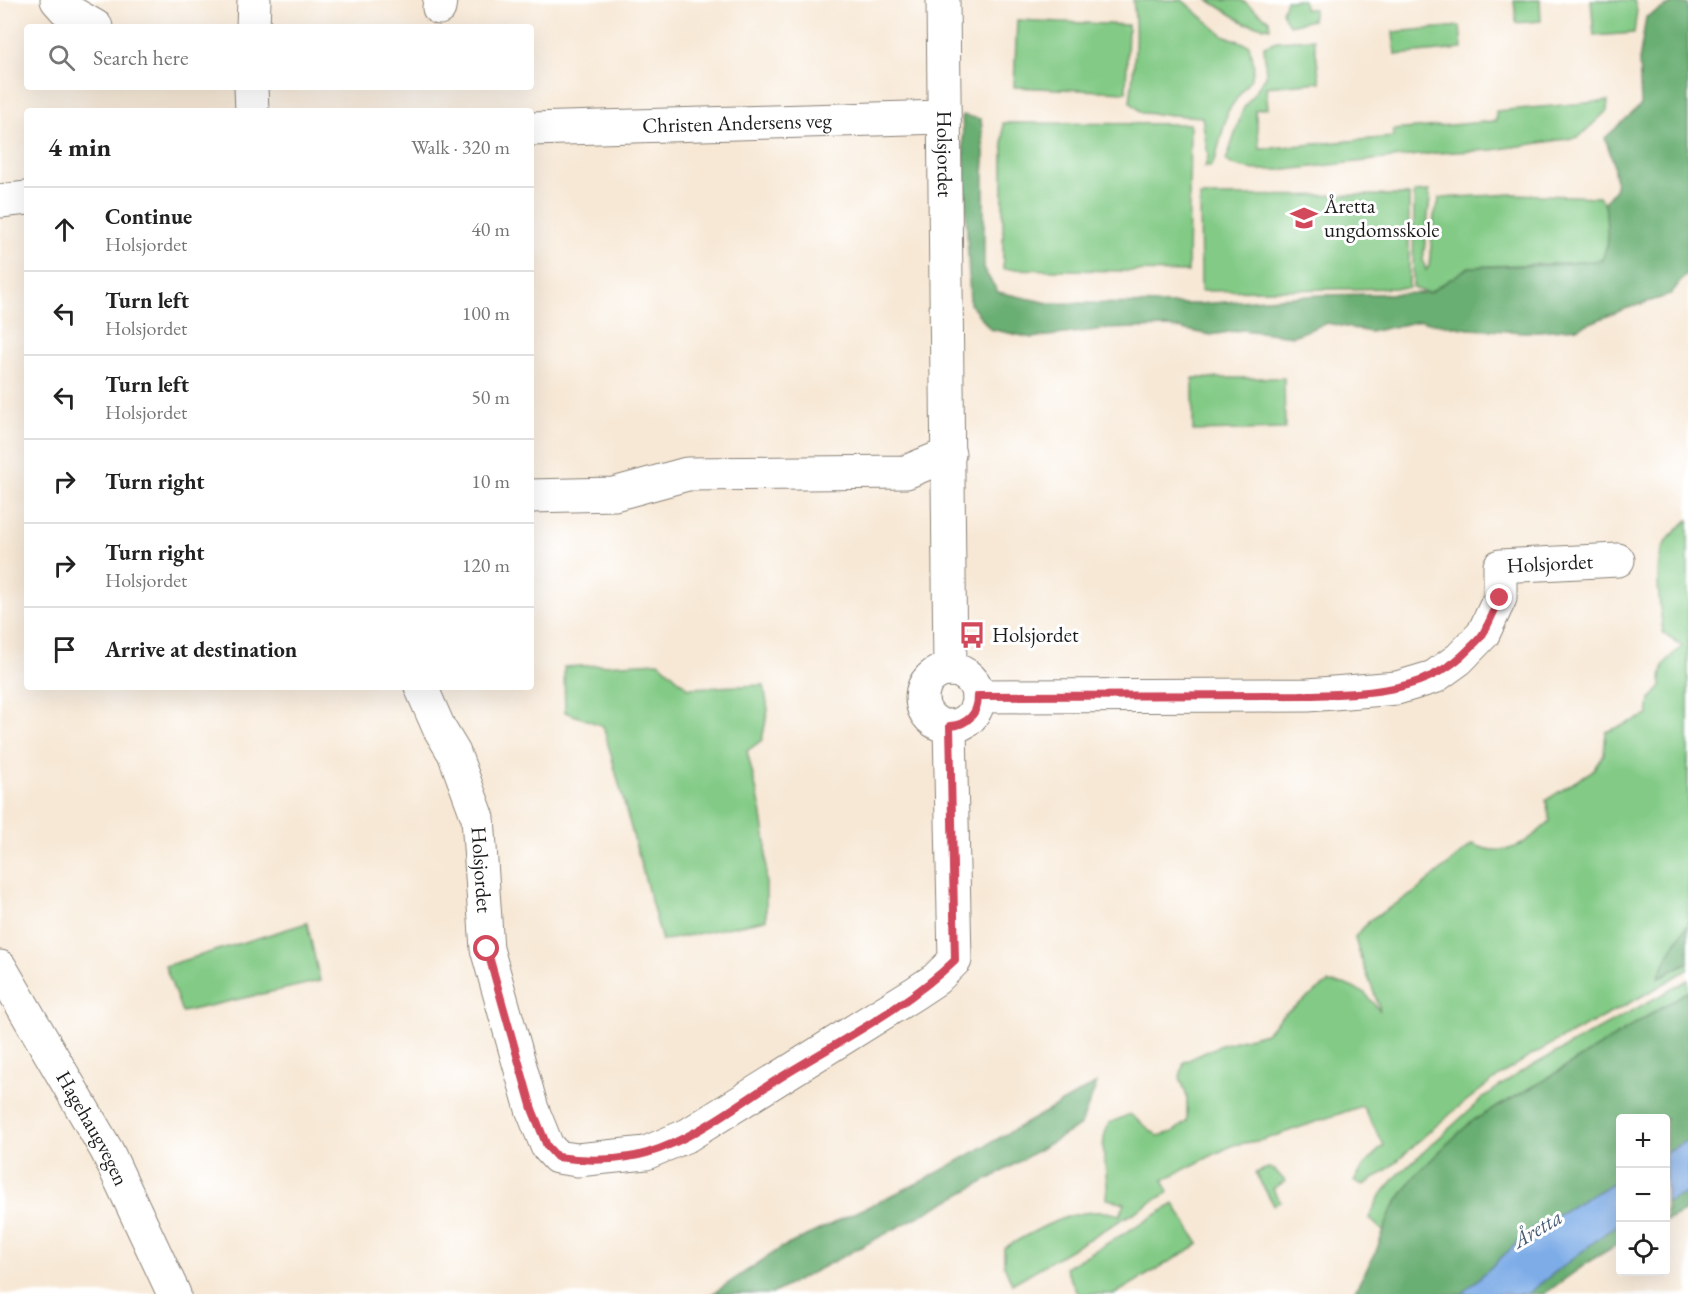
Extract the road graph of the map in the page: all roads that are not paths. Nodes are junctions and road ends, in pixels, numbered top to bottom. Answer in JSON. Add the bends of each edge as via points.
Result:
{"nodes":[{"id":1,"x":57,"y":0,"type":"edge"},
{"id":2,"x":254,"y":0,"type":"edge"},
{"id":3,"x":943,"y":0,"type":"edge"},
{"id":4,"x":91,"y":24,"type":"edge"},
{"id":5,"x":253,"y":24,"type":"edge"},
{"id":6,"x":251,"y":90,"type":"edge"},
{"id":7,"x":252,"y":108,"type":"edge"},
{"id":8,"x":943,"y":117,"type":"junction"},
{"id":9,"x":534,"y":129,"type":"edge"},
{"id":10,"x":24,"y":198,"type":"edge"},
{"id":11,"x":0,"y":201,"type":"edge"},
{"id":12,"x":949,"y":454,"type":"junction"},
{"id":13,"x":906,"y":472,"type":"junction"},
{"id":14,"x":534,"y":496,"type":"edge"},
{"id":15,"x":949,"y":500,"type":"junction"},
{"id":16,"x":1618,"y":560,"type":"dead end"},
{"id":17,"x":950,"y":670,"type":"junction"},
{"id":18,"x":422,"y":690,"type":"edge"},
{"id":19,"x":978,"y":696,"type":"junction"},
{"id":20,"x":950,"y":726,"type":"junction"},
{"id":21,"x":0,"y":967,"type":"edge"},
{"id":22,"x":174,"y":1294,"type":"edge"}],
"edges":[{"from":1,"to":4,"type":"street"},
{"from":2,"to":5,"type":"street"},
{"from":3,"to":8,"type":"street","name":"Holsjordet"},
{"from":6,"to":7,"type":"street"},
{"from":8,"to":9,"type":"street","name":"Christen Andersens veg"},
{"from":8,"to":12,"type":"street","name":"Holsjordet"},
{"from":10,"to":11,"type":"street"},
{"from":12,"to":13,"type":"street"},
{"from":12,"to":15,"type":"street","name":"Holsjordet"},
{"from":13,"to":14,"type":"street","via":[[687,474],[614,494]]},
{"from":13,"to":15,"type":"street"},
{"from":15,"to":17,"type":"street","name":"Holsjordet"},
{"from":16,"to":19,"type":"street","name":"Holsjordet","via":[[1500,566],[1500,598],[1483,634],[1460,659],[1434,677],[1397,688],[1308,695]]},
{"from":17,"to":19,"type":"street","via":[[967,675]]},
{"from":17,"to":20,"type":"street","via":[[928,679],[921,699],[929,718]]},
{"from":18,"to":20,"type":"street","name":"Holsjordet","via":[[438,728],[454,753],[478,818],[487,949],[532,1109],[543,1138],[557,1157],[577,1160],[646,1153],[688,1135],[915,993],[955,960]]},
{"from":19,"to":20,"type":"street","via":[[968,721]]},
{"from":21,"to":22,"type":"street","name":"Hagehaugvegen","via":[[107,1151]]}]}
